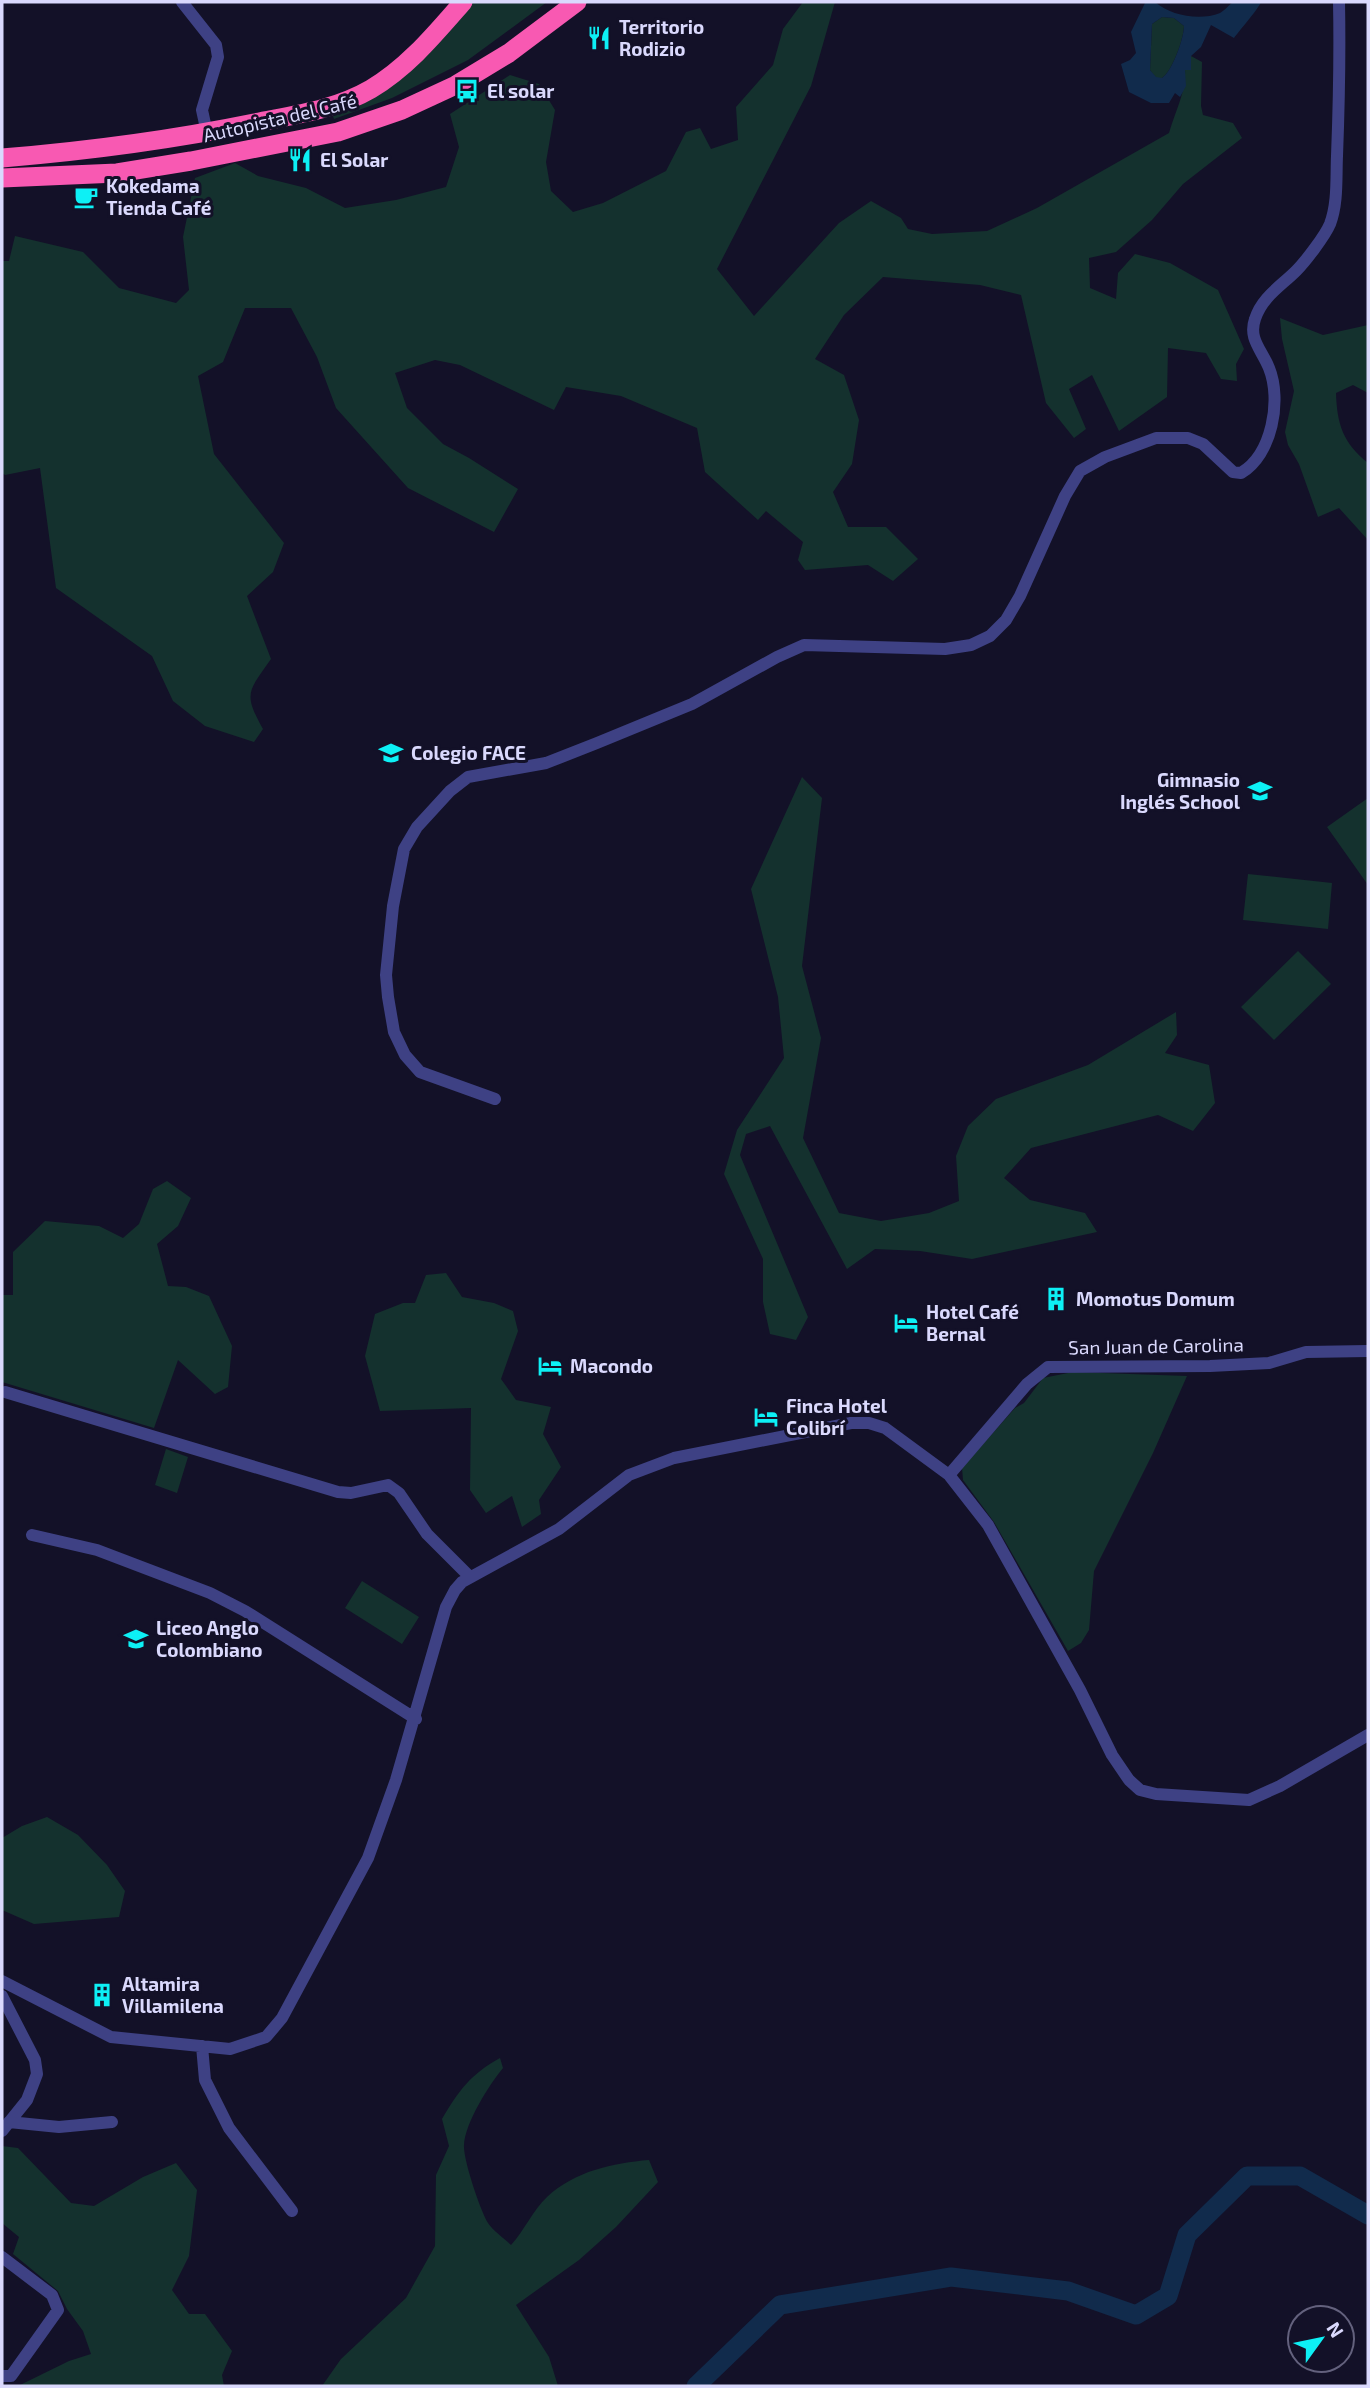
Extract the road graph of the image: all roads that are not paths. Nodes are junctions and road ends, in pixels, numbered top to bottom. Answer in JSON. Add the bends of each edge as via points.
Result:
{"nodes":[{"id":1,"x":182,"y":2,"type":"edge"},
{"id":2,"x":463,"y":2,"type":"edge"},
{"id":3,"x":578,"y":2,"type":"edge"},
{"id":4,"x":1339,"y":2,"type":"edge"},
{"id":5,"x":207,"y":133,"type":"junction"},
{"id":6,"x":2,"y":158,"type":"edge"},
{"id":7,"x":2,"y":178,"type":"edge"},
{"id":8,"x":495,"y":1099,"type":"dead end"},
{"id":9,"x":1368,"y":1352,"type":"edge"},
{"id":10,"x":5,"y":1392,"type":"dead end"},
{"id":11,"x":949,"y":1475,"type":"junction"},
{"id":12,"x":32,"y":1535,"type":"dead end"},
{"id":13,"x":470,"y":1577,"type":"junction"},
{"id":14,"x":415,"y":1718,"type":"junction"},
{"id":15,"x":1368,"y":1735,"type":"edge"},
{"id":16,"x":2,"y":1981,"type":"edge"},
{"id":17,"x":2,"y":1996,"type":"edge"},
{"id":18,"x":202,"y":2046,"type":"junction"},
{"id":19,"x":112,"y":2122,"type":"dead end"},
{"id":20,"x":6,"y":2127,"type":"edge"},
{"id":21,"x":292,"y":2211,"type":"dead end"},
{"id":22,"x":2,"y":2257,"type":"edge"},
{"id":23,"x":2,"y":2376,"type":"edge"}],
"edges":[{"from":1,"to":5,"type":"street","via":[[216,45],[218,57],[202,110]]},
{"from":2,"to":5,"type":"highway","name":"Autopista del Café","via":[[402,67],[356,97],[315,111]]},
{"from":3,"to":7,"type":"highway","name":"Autopista del Café","via":[[484,70],[425,100],[349,128],[159,167]]},
{"from":4,"to":8,"type":"street","via":[[1336,199],[1330,225],[1297,270],[1262,304],[1254,321],[1254,342],[1269,368],[1273,391],[1273,416],[1254,464],[1241,473],[1233,472],[1203,444],[1188,438],[1156,439],[1105,457],[1080,471],[1020,596],[990,636],[945,649],[804,645],[692,704],[546,763],[468,777],[417,827],[404,849],[393,906],[386,975],[394,1032],[420,1072]]},
{"from":5,"to":6,"type":"highway","name":"Autopista del Café"},
{"from":9,"to":11,"type":"street","name":"San Juan de Carolina","via":[[1306,1352],[1269,1363],[1048,1367],[1027,1384]]},
{"from":10,"to":13,"type":"street","via":[[338,1492],[388,1485]]},
{"from":11,"to":13,"type":"street","via":[[885,1428],[869,1423],[674,1458],[629,1475],[559,1529]]},
{"from":11,"to":15,"type":"street","via":[[988,1525],[1112,1755],[1140,1790],[1250,1800]]},
{"from":12,"to":14,"type":"street","via":[[97,1550],[211,1593]]},
{"from":13,"to":14,"type":"street","via":[[455,1590],[446,1607]]},
{"from":14,"to":18,"type":"street","via":[[368,1858],[282,2018],[266,2037],[248,2045],[230,2049]]},
{"from":16,"to":18,"type":"street","via":[[111,2037]]},
{"from":17,"to":20,"type":"street","via":[[35,2060],[37,2074],[27,2100]]},
{"from":18,"to":21,"type":"street","via":[[205,2080],[229,2128]]},
{"from":19,"to":20,"type":"street"},
{"from":22,"to":23,"type":"street","via":[[52,2295],[58,2311],[11,2376]]}]}
